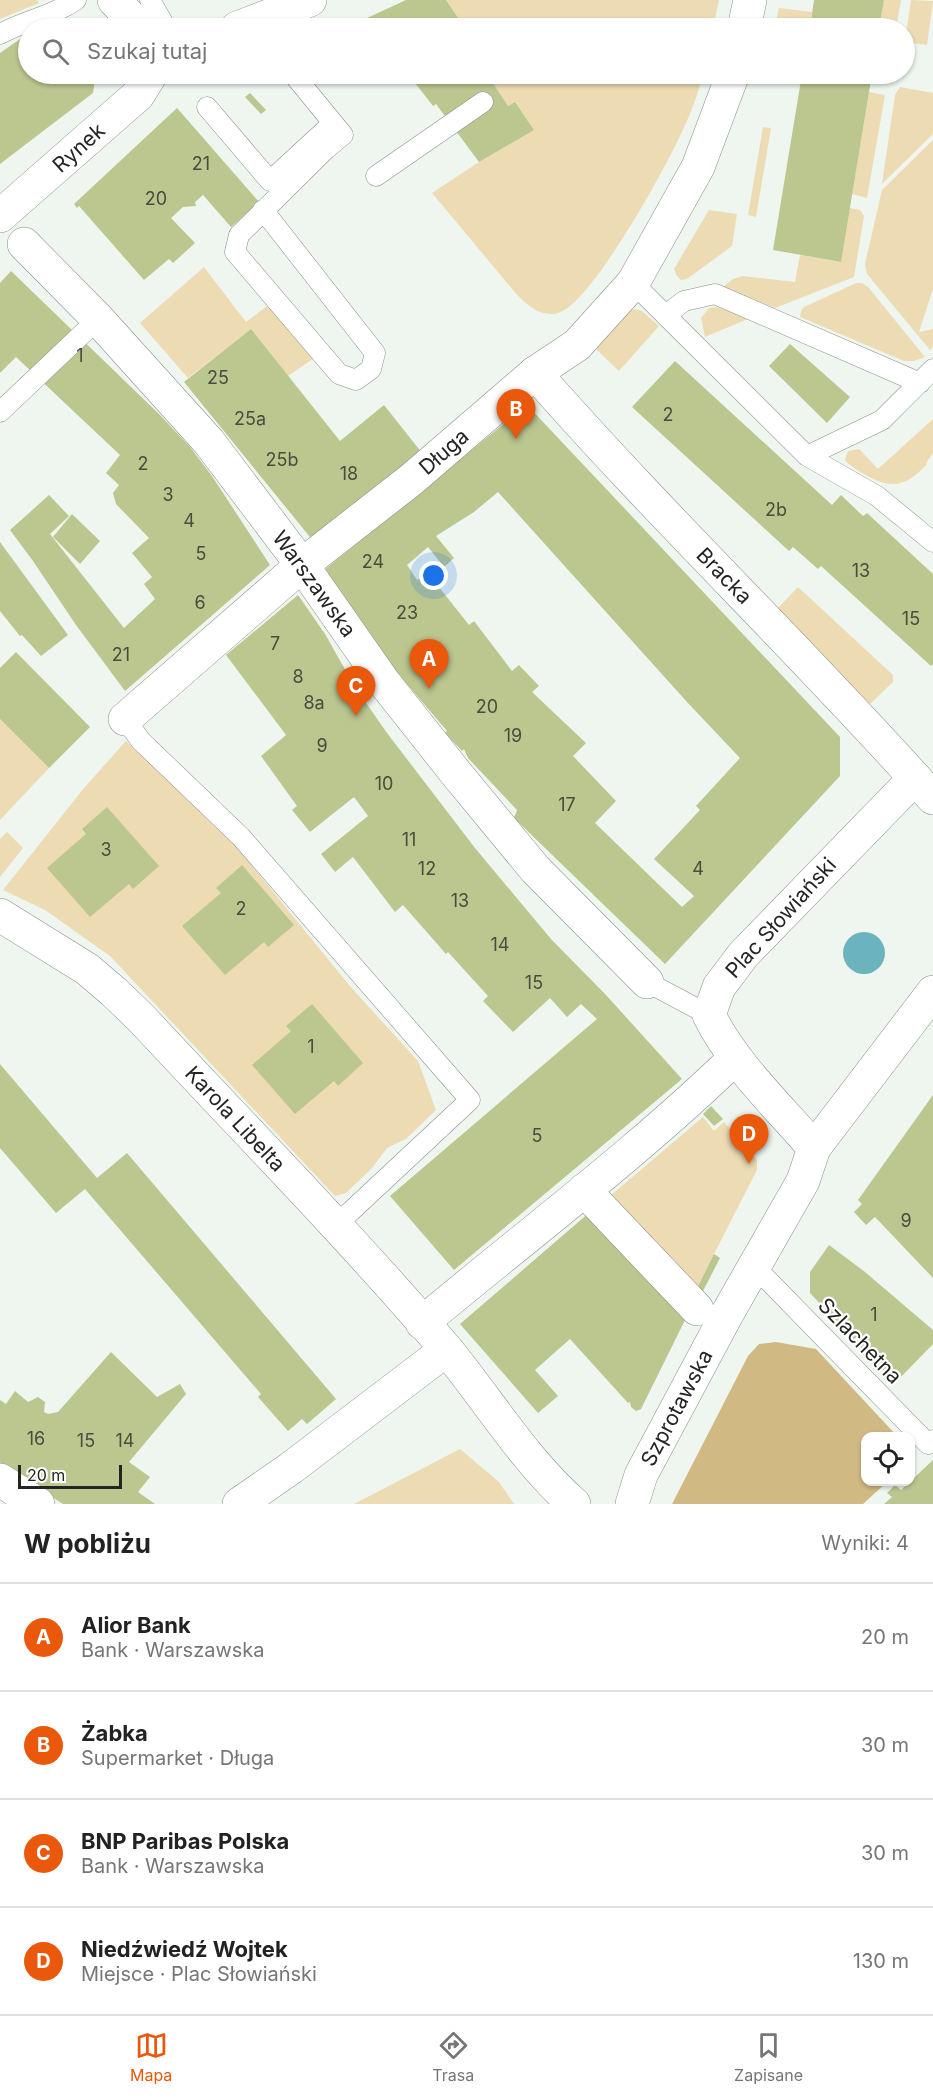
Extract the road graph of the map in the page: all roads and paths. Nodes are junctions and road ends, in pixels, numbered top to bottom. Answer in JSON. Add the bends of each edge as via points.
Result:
{"nodes":[{"id":1,"x":76,"y":0,"type":"edge"},
{"id":2,"x":114,"y":0,"type":"edge"},
{"id":3,"x":150,"y":0,"type":"edge"},
{"id":4,"x":310,"y":0,"type":"edge"},
{"id":5,"x":750,"y":0,"type":"edge"},
{"id":6,"x":37,"y":18,"type":"edge"},
{"id":7,"x":131,"y":18,"type":"edge"},
{"id":8,"x":160,"y":18,"type":"edge"},
{"id":9,"x":269,"y":18,"type":"edge"},
{"id":10,"x":746,"y":18,"type":"edge"},
{"id":11,"x":18,"y":24,"type":"edge"},
{"id":12,"x":0,"y":34,"type":"edge"},
{"id":13,"x":145,"y":84,"type":"edge"},
{"id":14,"x":301,"y":84,"type":"edge"},
{"id":15,"x":729,"y":84,"type":"edge"},
{"id":16,"x":483,"y":102,"type":"dead end"},
{"id":17,"x":207,"y":107,"type":"dead end"},
{"id":18,"x":338,"y":129,"type":"junction"},
{"id":19,"x":376,"y":176,"type":"dead end"},
{"id":20,"x":263,"y":210,"type":"junction"},
{"id":21,"x":0,"y":216,"type":"edge"},
{"id":22,"x":24,"y":244,"type":"dead end"},
{"id":23,"x":633,"y":283,"type":"junction"},
{"id":24,"x":666,"y":315,"type":"junction"},
{"id":25,"x":98,"y":319,"type":"junction"},
{"id":26,"x":535,"y":373,"type":"junction"},
{"id":27,"x":926,"y":376,"type":"edge"},
{"id":28,"x":0,"y":412,"type":"edge"},
{"id":29,"x":807,"y":456,"type":"junction"},
{"id":30,"x":933,"y":542,"type":"edge"},
{"id":31,"x":302,"y":566,"type":"junction"},
{"id":32,"x":124,"y":719,"type":"joint"},
{"id":33,"x":924,"y":788,"type":"edge"},
{"id":34,"x":0,"y":915,"type":"edge"},
{"id":35,"x":647,"y":982,"type":"joint"},
{"id":36,"x":933,"y":992,"type":"edge"},
{"id":37,"x":709,"y":1015,"type":"junction"},
{"id":38,"x":735,"y":1058,"type":"junction"},
{"id":39,"x":814,"y":1148,"type":"junction"},
{"id":40,"x":584,"y":1190,"type":"junction"},
{"id":41,"x":335,"y":1226,"type":"junction"},
{"id":42,"x":754,"y":1266,"type":"junction"},
{"id":43,"x":712,"y":1312,"type":"junction"},
{"id":44,"x":422,"y":1323,"type":"junction"},
{"id":45,"x":446,"y":1350,"type":"junction"},
{"id":46,"x":933,"y":1440,"type":"edge"},
{"id":47,"x":0,"y":1480,"type":"edge"},
{"id":48,"x":38,"y":1504,"type":"edge"},
{"id":49,"x":239,"y":1504,"type":"edge"},
{"id":50,"x":574,"y":1504,"type":"edge"},
{"id":51,"x":632,"y":1504,"type":"edge"}],
"edges":[{"from":1,"to":6,"type":"lane","via":[[62,10]]},
{"from":2,"to":7,"type":"street"},
{"from":3,"to":8,"type":"lane"},
{"from":4,"to":9,"type":"street"},
{"from":5,"to":10,"type":"street"},
{"from":11,"to":12,"type":"lane"},
{"from":13,"to":21,"type":"street","name":"Rynek","via":[[138,95]]},
{"from":14,"to":18,"type":"lane"},
{"from":15,"to":23,"type":"street","name":"Długa","via":[[698,167]]},
{"from":16,"to":19,"type":"lane"},
{"from":17,"to":18,"type":"lane","via":[[270,181]]},
{"from":18,"to":20,"type":"lane"},
{"from":20,"to":20,"type":"lane","via":[[239,235],[235,252],[339,375],[356,380],[371,369],[375,353]]},
{"from":22,"to":25,"type":"street","name":"Warszawska"},
{"from":23,"to":24,"type":"lane"},
{"from":23,"to":26,"type":"street","name":"Długa","via":[[577,345]]},
{"from":24,"to":27,"type":"lane","via":[[684,301],[715,294]]},
{"from":24,"to":29,"type":"lane"},
{"from":25,"to":28,"type":"lane"},
{"from":25,"to":31,"type":"street","name":"Warszawska","via":[[209,442]]},
{"from":26,"to":31,"type":"street","name":"Długa","via":[[412,480]]},
{"from":26,"to":33,"type":"street","name":"Bracka"},
{"from":27,"to":29,"type":"lane","via":[[882,420]]},
{"from":29,"to":30,"type":"lane","via":[[877,496]]},
{"from":31,"to":32,"type":"street","name":"Długa"},
{"from":31,"to":35,"type":"street","name":"Warszawska","via":[[383,681],[535,869]]},
{"from":32,"to":41,"type":"lane","via":[[141,741],[241,837],[470,1100]]},
{"from":33,"to":37,"type":"street","name":"Plac Słowiański","via":[[743,955],[719,987]]},
{"from":34,"to":41,"type":"street","name":"Karola Libelta","via":[[68,956],[114,992]]},
{"from":35,"to":37,"type":"lane"},
{"from":36,"to":39,"type":"street"},
{"from":37,"to":38,"type":"street"},
{"from":38,"to":39,"type":"street"},
{"from":38,"to":40,"type":"street"},
{"from":39,"to":42,"type":"street","via":[[803,1180]]},
{"from":40,"to":43,"type":"street"},
{"from":40,"to":44,"type":"street"},
{"from":41,"to":44,"type":"street","name":"Karola Libelta"},
{"from":42,"to":43,"type":"street"},
{"from":42,"to":46,"type":"lane","name":"Szlachetna","via":[[928,1444]]},
{"from":43,"to":51,"type":"street","name":"Szprotawska"},
{"from":44,"to":45,"type":"street","name":"Karola Libelta"},
{"from":45,"to":49,"type":"street"},
{"from":45,"to":50,"type":"street","name":"Karola Libelta","via":[[545,1476]]},
{"from":47,"to":48,"type":"street"}]}
